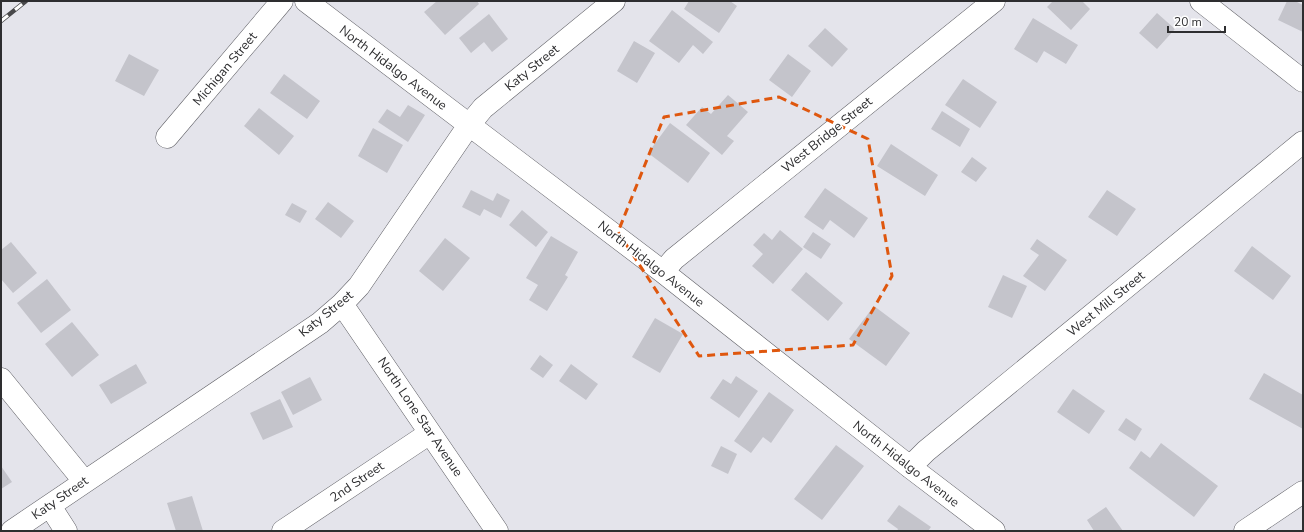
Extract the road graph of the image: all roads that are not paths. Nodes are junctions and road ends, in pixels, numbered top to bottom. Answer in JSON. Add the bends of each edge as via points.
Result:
{"nodes":[{"id":1,"x":282,"y":1,"type":"edge"},
{"id":2,"x":306,"y":1,"type":"edge"},
{"id":3,"x":614,"y":1,"type":"edge"},
{"id":4,"x":994,"y":1,"type":"edge"},
{"id":5,"x":1201,"y":1,"type":"edge"},
{"id":6,"x":1303,"y":81,"type":"edge"},
{"id":7,"x":469,"y":125,"type":"junction"},
{"id":8,"x":167,"y":137,"type":"dead end"},
{"id":9,"x":1303,"y":142,"type":"edge"},
{"id":10,"x":663,"y":272,"type":"junction"},
{"id":11,"x":342,"y":304,"type":"junction"},
{"id":12,"x":1,"y":379,"type":"edge"},
{"id":13,"x":430,"y":433,"type":"junction"},
{"id":14,"x":910,"y":467,"type":"junction"},
{"id":15,"x":84,"y":481,"type":"junction"},
{"id":16,"x":1303,"y":492,"type":"edge"},
{"id":17,"x":50,"y":506,"type":"junction"},
{"id":18,"x":12,"y":531,"type":"edge"},
{"id":19,"x":66,"y":531,"type":"edge"},
{"id":20,"x":284,"y":531,"type":"edge"},
{"id":21,"x":497,"y":531,"type":"edge"},
{"id":22,"x":994,"y":531,"type":"edge"},
{"id":23,"x":1245,"y":531,"type":"edge"}],
"edges":[{"from":1,"to":8,"type":"street","name":"Michigan Street"},
{"from":2,"to":7,"type":"street","name":"North Hidalgo Avenue"},
{"from":3,"to":7,"type":"street","name":"Katy Street","via":[[483,108]]},
{"from":4,"to":10,"type":"street","name":"West Bridge Street","via":[[674,259]]},
{"from":5,"to":6,"type":"street"},
{"from":7,"to":10,"type":"street","name":"North Hidalgo Avenue"},
{"from":7,"to":11,"type":"street","name":"Katy Street","via":[[359,286]]},
{"from":9,"to":14,"type":"street","name":"West Mill Street","via":[[926,451]]},
{"from":10,"to":14,"type":"street","name":"North Hidalgo Avenue"},
{"from":11,"to":13,"type":"street","name":"North Lone Star Avenue"},
{"from":11,"to":15,"type":"street","name":"Katy Street","via":[[320,323]]},
{"from":12,"to":15,"type":"street"},
{"from":13,"to":20,"type":"street","name":"2nd Street"},
{"from":13,"to":21,"type":"street","name":"North Lone Star Avenue"},
{"from":14,"to":22,"type":"street","name":"North Hidalgo Avenue"},
{"from":15,"to":17,"type":"street","name":"Katy Street"},
{"from":16,"to":23,"type":"street"},
{"from":17,"to":18,"type":"street","name":"Katy Street"},
{"from":17,"to":19,"type":"street"}]}
